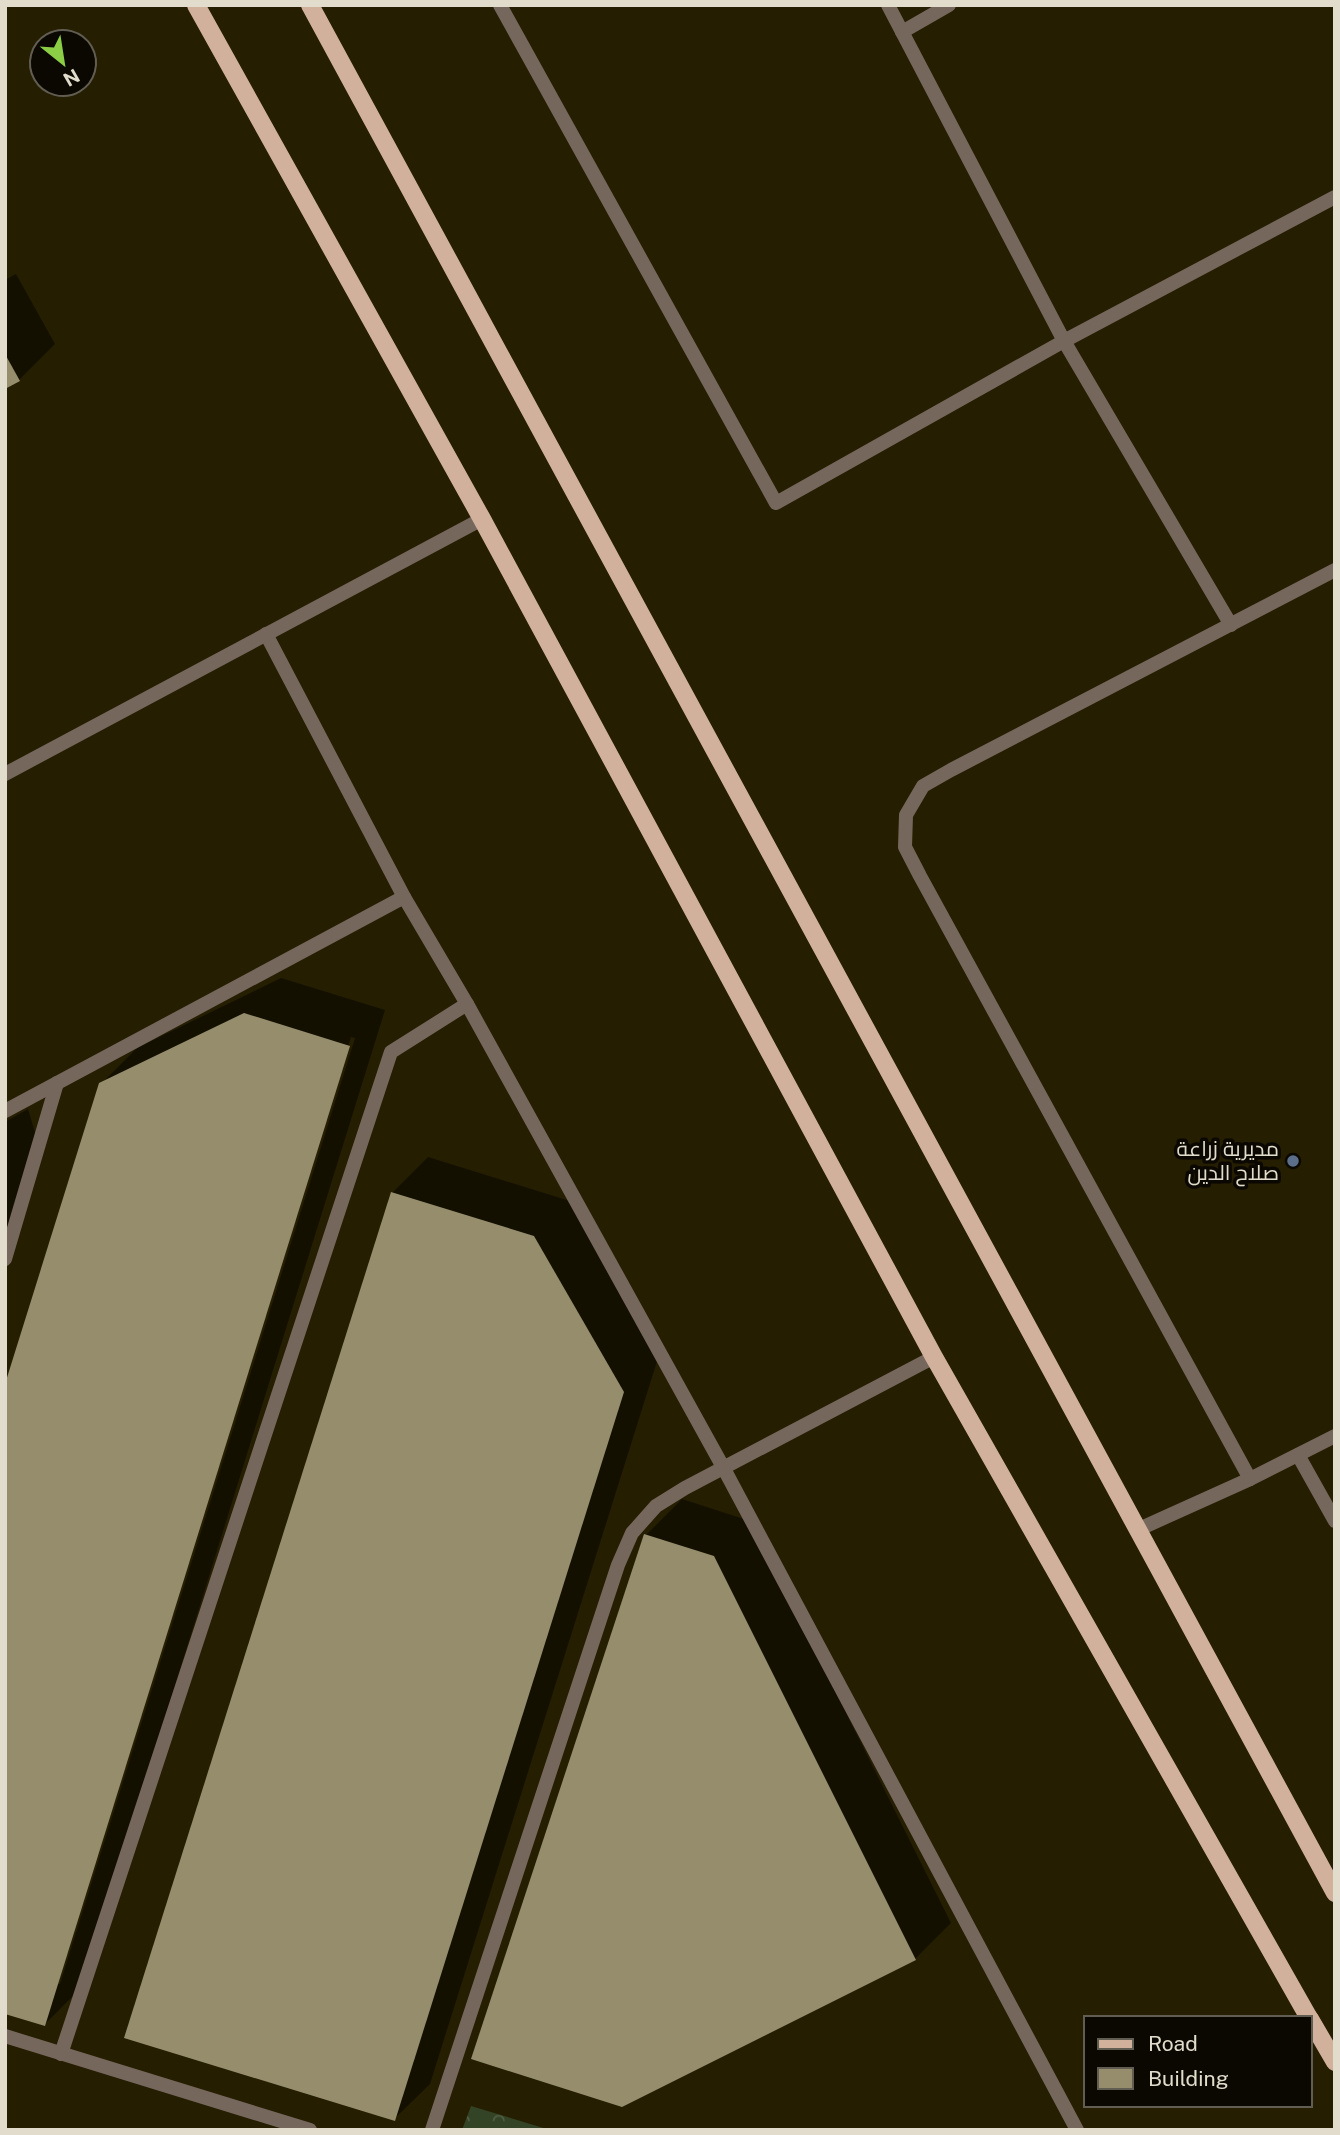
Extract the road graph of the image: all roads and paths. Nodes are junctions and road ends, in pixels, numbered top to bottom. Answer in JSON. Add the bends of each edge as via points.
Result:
{"nodes":[{"id":1,"x":196,"y":5,"type":"edge"},
{"id":2,"x":310,"y":5,"type":"edge"},
{"id":3,"x":500,"y":5,"type":"edge"},
{"id":4,"x":888,"y":5,"type":"edge"},
{"id":5,"x":949,"y":5,"type":"edge"},
{"id":6,"x":902,"y":32,"type":"junction"},
{"id":7,"x":1335,"y":197,"type":"edge"},
{"id":8,"x":1064,"y":341,"type":"junction"},
{"id":9,"x":482,"y":519,"type":"junction"},
{"id":10,"x":1335,"y":570,"type":"edge"},
{"id":11,"x":1231,"y":625,"type":"junction"},
{"id":12,"x":266,"y":634,"type":"junction"},
{"id":13,"x":5,"y":774,"type":"edge"},
{"id":14,"x":404,"y":897,"type":"junction"},
{"id":15,"x":467,"y":1004,"type":"junction"},
{"id":16,"x":57,"y":1083,"type":"junction"},
{"id":17,"x":5,"y":1111,"type":"edge"},
{"id":18,"x":5,"y":1259,"type":"edge"},
{"id":19,"x":934,"y":1357,"type":"junction"},
{"id":20,"x":1335,"y":1436,"type":"edge"},
{"id":21,"x":1298,"y":1455,"type":"junction"},
{"id":22,"x":723,"y":1467,"type":"junction"},
{"id":23,"x":1250,"y":1479,"type":"junction"},
{"id":24,"x":1335,"y":1521,"type":"edge"},
{"id":25,"x":1137,"y":1530,"type":"junction"},
{"id":26,"x":1335,"y":1893,"type":"edge"},
{"id":27,"x":1309,"y":2016,"type":"edge"},
{"id":28,"x":1312,"y":2022,"type":"edge"},
{"id":29,"x":5,"y":2036,"type":"edge"},
{"id":30,"x":61,"y":2054,"type":"junction"},
{"id":31,"x":1335,"y":2062,"type":"edge"},
{"id":32,"x":310,"y":2130,"type":"edge"},
{"id":33,"x":432,"y":2130,"type":"edge"},
{"id":34,"x":1077,"y":2130,"type":"edge"}],
"edges":[{"from":1,"to":9,"type":"main road"},
{"from":2,"to":25,"type":"main road"},
{"from":3,"to":8,"type":"street","via":[[776,503]]},
{"from":4,"to":6,"type":"street"},
{"from":5,"to":6,"type":"street"},
{"from":6,"to":8,"type":"street"},
{"from":7,"to":8,"type":"street"},
{"from":8,"to":11,"type":"street"},
{"from":9,"to":12,"type":"street"},
{"from":9,"to":19,"type":"main road"},
{"from":10,"to":11,"type":"street"},
{"from":11,"to":23,"type":"street","via":[[923,786],[906,815],[905,847]]},
{"from":12,"to":13,"type":"street"},
{"from":12,"to":14,"type":"street"},
{"from":14,"to":15,"type":"street"},
{"from":14,"to":16,"type":"street"},
{"from":15,"to":22,"type":"street"},
{"from":15,"to":30,"type":"street","via":[[391,1052]]},
{"from":16,"to":17,"type":"street"},
{"from":16,"to":18,"type":"street"},
{"from":19,"to":22,"type":"street"},
{"from":19,"to":27,"type":"main road"},
{"from":20,"to":21,"type":"street"},
{"from":21,"to":23,"type":"street"},
{"from":21,"to":24,"type":"street"},
{"from":22,"to":33,"type":"street","via":[[656,1506],[632,1533]]},
{"from":22,"to":34,"type":"street"},
{"from":23,"to":25,"type":"street"},
{"from":25,"to":26,"type":"main road"},
{"from":28,"to":31,"type":"main road"},
{"from":29,"to":30,"type":"street"},
{"from":30,"to":32,"type":"street"}]}
